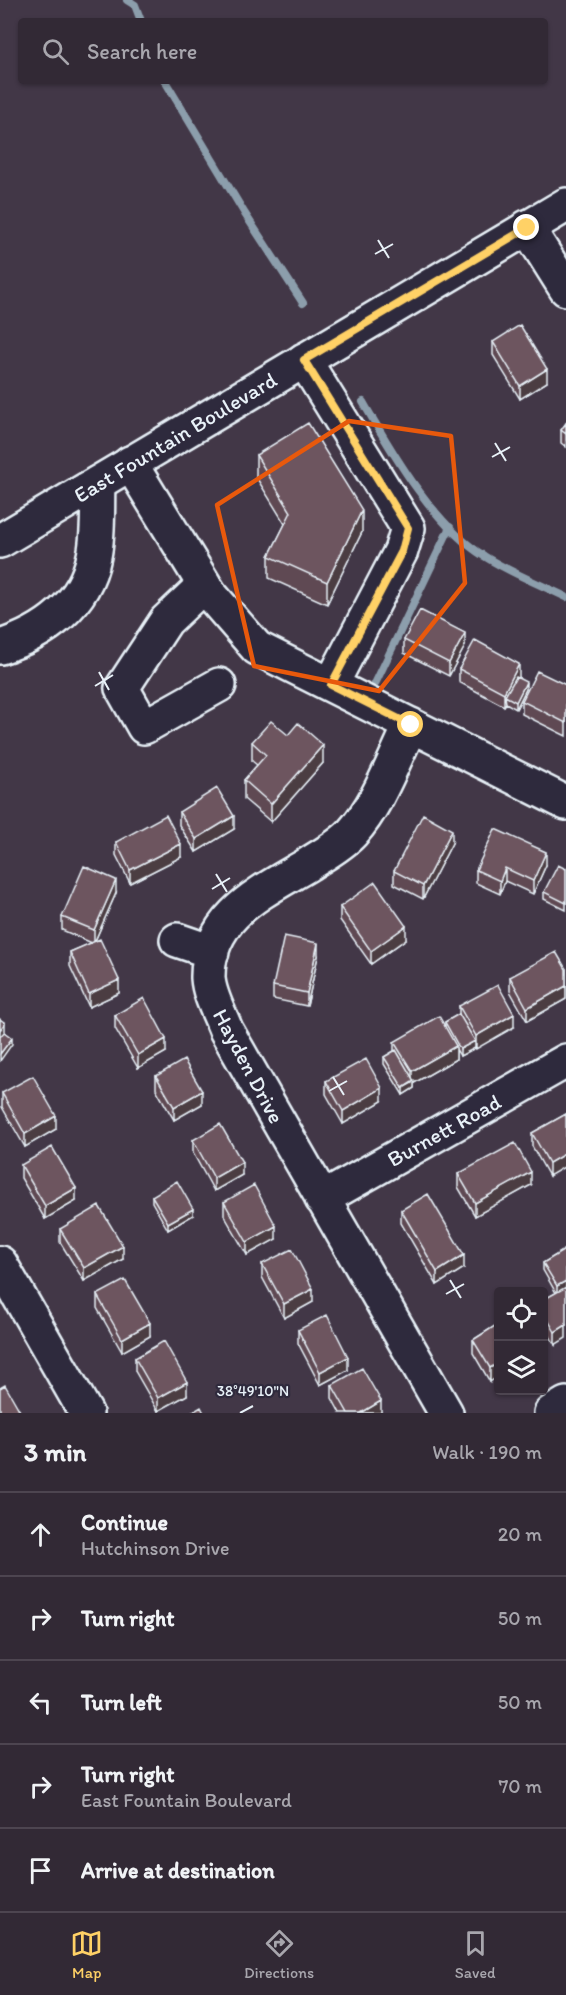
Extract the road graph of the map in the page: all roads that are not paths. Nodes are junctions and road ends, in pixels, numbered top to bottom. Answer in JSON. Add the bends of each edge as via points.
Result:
{"nodes":[{"id":1,"x":566,"y":205,"type":"edge"},
{"id":2,"x":527,"y":228,"type":"junction"},
{"id":3,"x":566,"y":289,"type":"edge"},
{"id":4,"x":304,"y":360,"type":"junction"},
{"id":5,"x":130,"y":464,"type":"junction"},
{"id":6,"x":98,"y":483,"type":"junction"},
{"id":7,"x":0,"y":541,"type":"edge"},
{"id":8,"x":204,"y":585,"type":"junction"},
{"id":9,"x":0,"y":647,"type":"edge"},
{"id":10,"x":219,"y":685,"type":"dead end"},
{"id":11,"x":331,"y":685,"type":"junction"},
{"id":12,"x":411,"y":725,"type":"junction"},
{"id":13,"x":566,"y":803,"type":"edge"},
{"id":14,"x":177,"y":940,"type":"dead end"},
{"id":15,"x":212,"y":952,"type":"junction"},
{"id":16,"x":566,"y":1061,"type":"edge"},
{"id":17,"x":322,"y":1199,"type":"junction"},
{"id":18,"x":0,"y":1263,"type":"edge"},
{"id":19,"x":566,"y":1404,"type":"edge"},
{"id":20,"x":86,"y":1413,"type":"edge"},
{"id":21,"x":446,"y":1413,"type":"edge"},
{"id":22,"x":551,"y":1413,"type":"edge"}],
"edges":[{"from":1,"to":2,"type":"street","name":"East Fountain Boulevard"},
{"from":2,"to":3,"type":"street"},
{"from":2,"to":4,"type":"street","name":"East Fountain Boulevard"},
{"from":4,"to":5,"type":"street","name":"East Fountain Boulevard"},
{"from":4,"to":11,"type":"street","via":[[408,528],[402,551]]},
{"from":5,"to":6,"type":"street","name":"East Fountain Boulevard"},
{"from":5,"to":8,"type":"street"},
{"from":6,"to":7,"type":"street","name":"East Fountain Boulevard"},
{"from":6,"to":9,"type":"street","via":[[95,554],[89,577],[70,608],[44,626]]},
{"from":8,"to":10,"type":"street","via":[[166,621],[122,688],[144,727]]},
{"from":8,"to":11,"type":"street","via":[[257,648]]},
{"from":11,"to":12,"type":"street"},
{"from":12,"to":13,"type":"street"},
{"from":12,"to":15,"type":"street","name":"Hayden Drive","via":[[368,812],[351,834],[230,915],[218,932]]},
{"from":14,"to":15,"type":"street"},
{"from":15,"to":17,"type":"street","name":"Hayden Drive","via":[[208,979],[226,1030]]},
{"from":16,"to":17,"type":"street","name":"Burnett Road"},
{"from":17,"to":21,"type":"street","name":"Hayden Drive"},
{"from":18,"to":20,"type":"street"},
{"from":19,"to":22,"type":"street"}]}
